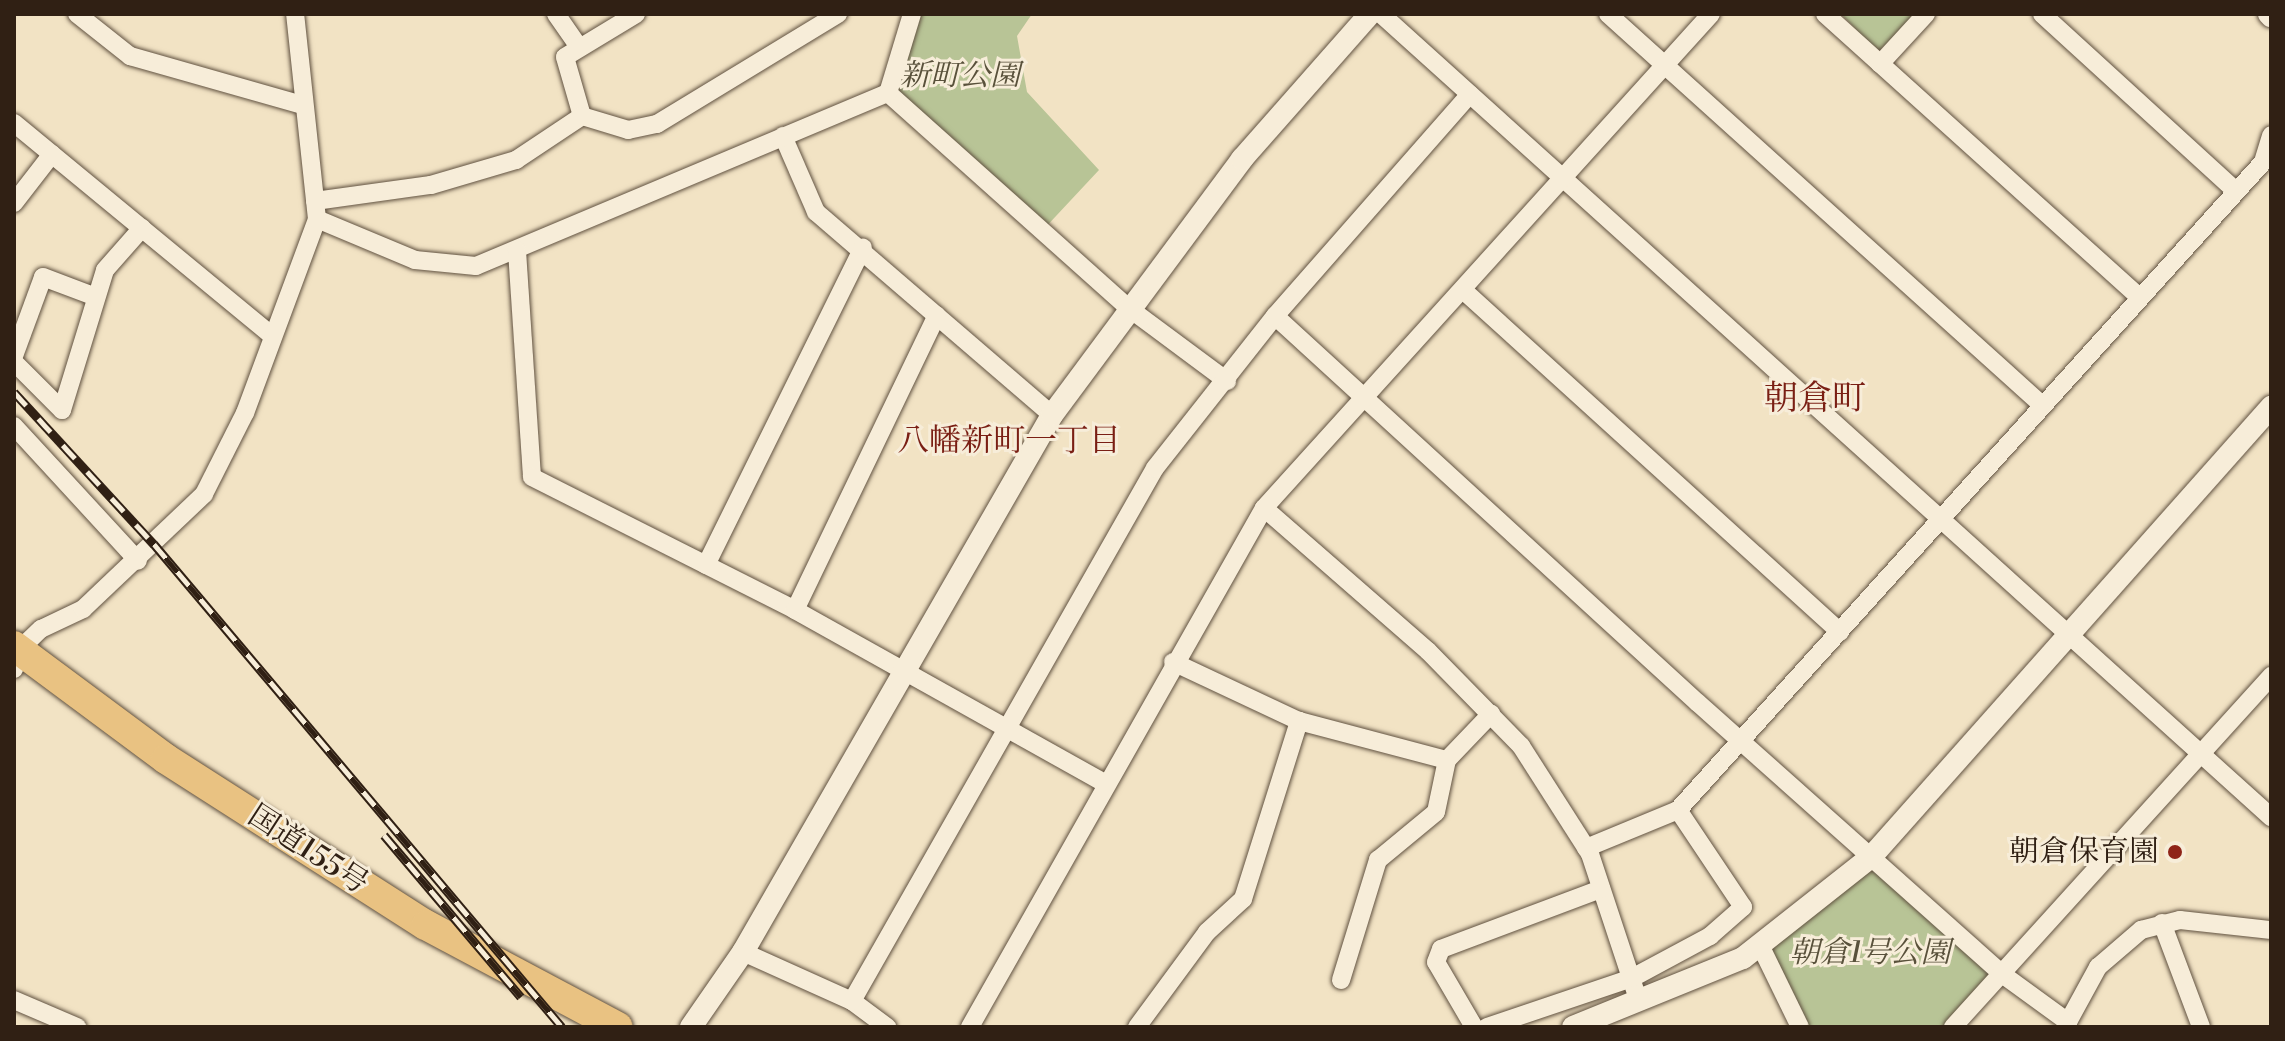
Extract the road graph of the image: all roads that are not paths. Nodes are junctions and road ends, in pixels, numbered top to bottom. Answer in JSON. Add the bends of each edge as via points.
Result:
{"nodes":[{"id":1,"x":77,"y":14,"type":"edge"},
{"id":2,"x":295,"y":14,"type":"edge"},
{"id":3,"x":556,"y":14,"type":"edge"},
{"id":4,"x":636,"y":14,"type":"edge"},
{"id":5,"x":838,"y":14,"type":"edge"},
{"id":6,"x":912,"y":14,"type":"edge"},
{"id":7,"x":1370,"y":14,"type":"edge"},
{"id":8,"x":1381,"y":14,"type":"edge"},
{"id":9,"x":1608,"y":14,"type":"edge"},
{"id":10,"x":1711,"y":14,"type":"edge"},
{"id":11,"x":1825,"y":14,"type":"edge"},
{"id":12,"x":1926,"y":14,"type":"edge"},
{"id":13,"x":2042,"y":14,"type":"edge"},
{"id":14,"x":579,"y":47,"type":"junction"},
{"id":15,"x":1880,"y":64,"type":"junction"},
{"id":16,"x":1666,"y":65,"type":"junction"},
{"id":17,"x":888,"y":93,"type":"junction"},
{"id":18,"x":1470,"y":94,"type":"junction"},
{"id":19,"x":299,"y":104,"type":"junction"},
{"id":20,"x":582,"y":116,"type":"junction"},
{"id":21,"x":14,"y":123,"type":"edge"},
{"id":22,"x":2271,"y":135,"type":"edge"},
{"id":23,"x":783,"y":136,"type":"junction"},
{"id":24,"x":52,"y":154,"type":"junction"},
{"id":25,"x":1565,"y":177,"type":"junction"},
{"id":26,"x":2235,"y":190,"type":"junction"},
{"id":27,"x":14,"y":203,"type":"edge"},
{"id":28,"x":316,"y":210,"type":"junction"},
{"id":29,"x":142,"y":228,"type":"junction"},
{"id":30,"x":863,"y":248,"type":"junction"},
{"id":31,"x":517,"y":251,"type":"junction"},
{"id":32,"x":1463,"y":290,"type":"junction"},
{"id":33,"x":2138,"y":296,"type":"junction"},
{"id":34,"x":96,"y":297,"type":"junction"},
{"id":35,"x":1126,"y":306,"type":"junction"},
{"id":36,"x":937,"y":315,"type":"junction"},
{"id":37,"x":1275,"y":316,"type":"junction"},
{"id":38,"x":270,"y":334,"type":"junction"},
{"id":39,"x":14,"y":359,"type":"edge"},
{"id":40,"x":1227,"y":381,"type":"junction"},
{"id":41,"x":1366,"y":399,"type":"junction"},
{"id":42,"x":2042,"y":405,"type":"junction"},
{"id":43,"x":2271,"y":407,"type":"edge"},
{"id":44,"x":1052,"y":415,"type":"junction"},
{"id":45,"x":14,"y":426,"type":"edge"},
{"id":46,"x":1264,"y":508,"type":"junction"},
{"id":47,"x":1942,"y":517,"type":"junction"},
{"id":48,"x":138,"y":561,"type":"junction"},
{"id":49,"x":706,"y":565,"type":"junction"},
{"id":50,"x":795,"y":610,"type":"junction"},
{"id":51,"x":1840,"y":632,"type":"junction"},
{"id":52,"x":2073,"y":633,"type":"junction"},
{"id":53,"x":17,"y":656,"type":"edge"},
{"id":54,"x":1173,"y":662,"type":"junction"},
{"id":55,"x":900,"y":669,"type":"junction"},
{"id":56,"x":2271,"y":676,"type":"edge"},
{"id":57,"x":1491,"y":714,"type":"junction"},
{"id":58,"x":1299,"y":721,"type":"junction"},
{"id":59,"x":1004,"y":725,"type":"junction"},
{"id":60,"x":1741,"y":739,"type":"junction"},
{"id":61,"x":2200,"y":750,"type":"junction"},
{"id":62,"x":1447,"y":760,"type":"junction"},
{"id":63,"x":1104,"y":783,"type":"junction"},
{"id":64,"x":1678,"y":810,"type":"junction"},
{"id":65,"x":2271,"y":817,"type":"edge"},
{"id":66,"x":1586,"y":848,"type":"junction"},
{"id":67,"x":1872,"y":856,"type":"junction"},
{"id":68,"x":1601,"y":889,"type":"junction"},
{"id":69,"x":2162,"y":923,"type":"junction"},
{"id":70,"x":2271,"y":930,"type":"edge"},
{"id":71,"x":1760,"y":945,"type":"junction"},
{"id":72,"x":743,"y":952,"type":"junction"},
{"id":73,"x":2002,"y":974,"type":"junction"},
{"id":74,"x":1341,"y":980,"type":"dead end"},
{"id":75,"x":1635,"y":989,"type":"junction"},
{"id":76,"x":14,"y":1000,"type":"edge"},
{"id":77,"x":852,"y":1001,"type":"junction"},
{"id":78,"x":77,"y":1027,"type":"edge"},
{"id":79,"x":618,"y":1027,"type":"edge"},
{"id":80,"x":691,"y":1027,"type":"edge"},
{"id":81,"x":887,"y":1027,"type":"edge"},
{"id":82,"x":970,"y":1027,"type":"edge"},
{"id":83,"x":1137,"y":1027,"type":"edge"},
{"id":84,"x":1474,"y":1027,"type":"edge"},
{"id":85,"x":1487,"y":1027,"type":"edge"},
{"id":86,"x":1573,"y":1027,"type":"edge"},
{"id":87,"x":1800,"y":1027,"type":"edge"},
{"id":88,"x":1953,"y":1027,"type":"edge"},
{"id":89,"x":2201,"y":1027,"type":"edge"}],
"edges":[{"from":1,"to":19,"type":"street","via":[[130,56]]},
{"from":2,"to":19,"type":"street"},
{"from":3,"to":14,"type":"street"},
{"from":4,"to":14,"type":"street"},
{"from":5,"to":20,"type":"street","via":[[657,124],[628,130]]},
{"from":6,"to":17,"type":"street"},
{"from":7,"to":35,"type":"street","via":[[1242,159]]},
{"from":8,"to":18,"type":"street"},
{"from":9,"to":16,"type":"street"},
{"from":10,"to":16,"type":"street"},
{"from":11,"to":15,"type":"street"},
{"from":12,"to":15,"type":"street"},
{"from":13,"to":26,"type":"street"},
{"from":14,"to":20,"type":"street","via":[[565,57]]},
{"from":15,"to":33,"type":"street"},
{"from":16,"to":25,"type":"street"},
{"from":16,"to":42,"type":"street"},
{"from":17,"to":23,"type":"street"},
{"from":17,"to":35,"type":"street"},
{"from":18,"to":25,"type":"street"},
{"from":18,"to":37,"type":"street"},
{"from":19,"to":28,"type":"street"},
{"from":20,"to":28,"type":"street","via":[[516,160]]},
{"from":21,"to":24,"type":"street"},
{"from":22,"to":26,"type":"street","via":[[2263,162]]},
{"from":23,"to":30,"type":"street","via":[[816,212]]},
{"from":23,"to":31,"type":"street"},
{"from":24,"to":27,"type":"street"},
{"from":24,"to":29,"type":"street"},
{"from":25,"to":32,"type":"street"},
{"from":25,"to":47,"type":"street"},
{"from":26,"to":33,"type":"street"},
{"from":28,"to":31,"type":"street","via":[[415,260],[476,266]]},
{"from":28,"to":38,"type":"street"},
{"from":29,"to":34,"type":"street","via":[[105,270]]},
{"from":29,"to":38,"type":"street"},
{"from":30,"to":36,"type":"street"},
{"from":30,"to":49,"type":"street"},
{"from":31,"to":49,"type":"street","via":[[532,477]]},
{"from":32,"to":41,"type":"street"},
{"from":32,"to":51,"type":"street"},
{"from":33,"to":42,"type":"street"},
{"from":34,"to":39,"type":"street","via":[[43,277]]},
{"from":34,"to":39,"type":"street","via":[[62,410]]},
{"from":35,"to":40,"type":"street"},
{"from":35,"to":44,"type":"street"},
{"from":36,"to":44,"type":"street"},
{"from":36,"to":50,"type":"street"},
{"from":37,"to":40,"type":"street"},
{"from":37,"to":41,"type":"street"},
{"from":38,"to":48,"type":"street","via":[[245,413],[204,494]]},
{"from":40,"to":59,"type":"street","via":[[1155,468]]},
{"from":41,"to":46,"type":"street"},
{"from":41,"to":60,"type":"street"},
{"from":42,"to":47,"type":"street"},
{"from":43,"to":52,"type":"street"},
{"from":44,"to":55,"type":"street"},
{"from":45,"to":48,"type":"street"},
{"from":46,"to":54,"type":"street"},
{"from":46,"to":57,"type":"street"},
{"from":47,"to":51,"type":"street"},
{"from":47,"to":52,"type":"street"},
{"from":48,"to":53,"type":"street","via":[[83,609],[41,629]]},
{"from":49,"to":50,"type":"street"},
{"from":50,"to":55,"type":"street"},
{"from":51,"to":60,"type":"street"},
{"from":52,"to":61,"type":"street"},
{"from":52,"to":67,"type":"street"},
{"from":53,"to":79,"type":"highway","name":"国道155号","via":[[166,759],[426,925]]},
{"from":54,"to":58,"type":"street"},
{"from":54,"to":63,"type":"street"},
{"from":55,"to":59,"type":"street"},
{"from":55,"to":72,"type":"street"},
{"from":56,"to":61,"type":"street"},
{"from":57,"to":62,"type":"street"},
{"from":57,"to":66,"type":"street"},
{"from":58,"to":62,"type":"street"},
{"from":58,"to":83,"type":"street","via":[[1243,899],[1207,932]]},
{"from":59,"to":63,"type":"street"},
{"from":59,"to":77,"type":"street"},
{"from":60,"to":64,"type":"street"},
{"from":60,"to":67,"type":"street"},
{"from":61,"to":65,"type":"street"},
{"from":61,"to":73,"type":"street"},
{"from":62,"to":74,"type":"street","via":[[1436,812],[1378,860]]},
{"from":63,"to":82,"type":"street"},
{"from":64,"to":66,"type":"street"},
{"from":64,"to":75,"type":"street","via":[[1743,907]]},
{"from":66,"to":68,"type":"street"},
{"from":67,"to":71,"type":"street"},
{"from":67,"to":73,"type":"street"},
{"from":68,"to":75,"type":"street"},
{"from":68,"to":84,"type":"street","via":[[1441,949],[1436,962]]},
{"from":69,"to":70,"type":"street"},
{"from":69,"to":73,"type":"street","via":[[2134,934],[2098,967],[2068,1022]]},
{"from":69,"to":89,"type":"street"},
{"from":71,"to":75,"type":"street"},
{"from":71,"to":87,"type":"street"},
{"from":72,"to":77,"type":"street"},
{"from":72,"to":80,"type":"street"},
{"from":73,"to":88,"type":"street"},
{"from":75,"to":85,"type":"street"},
{"from":75,"to":86,"type":"street"},
{"from":76,"to":78,"type":"street"},
{"from":77,"to":81,"type":"street"}]}
